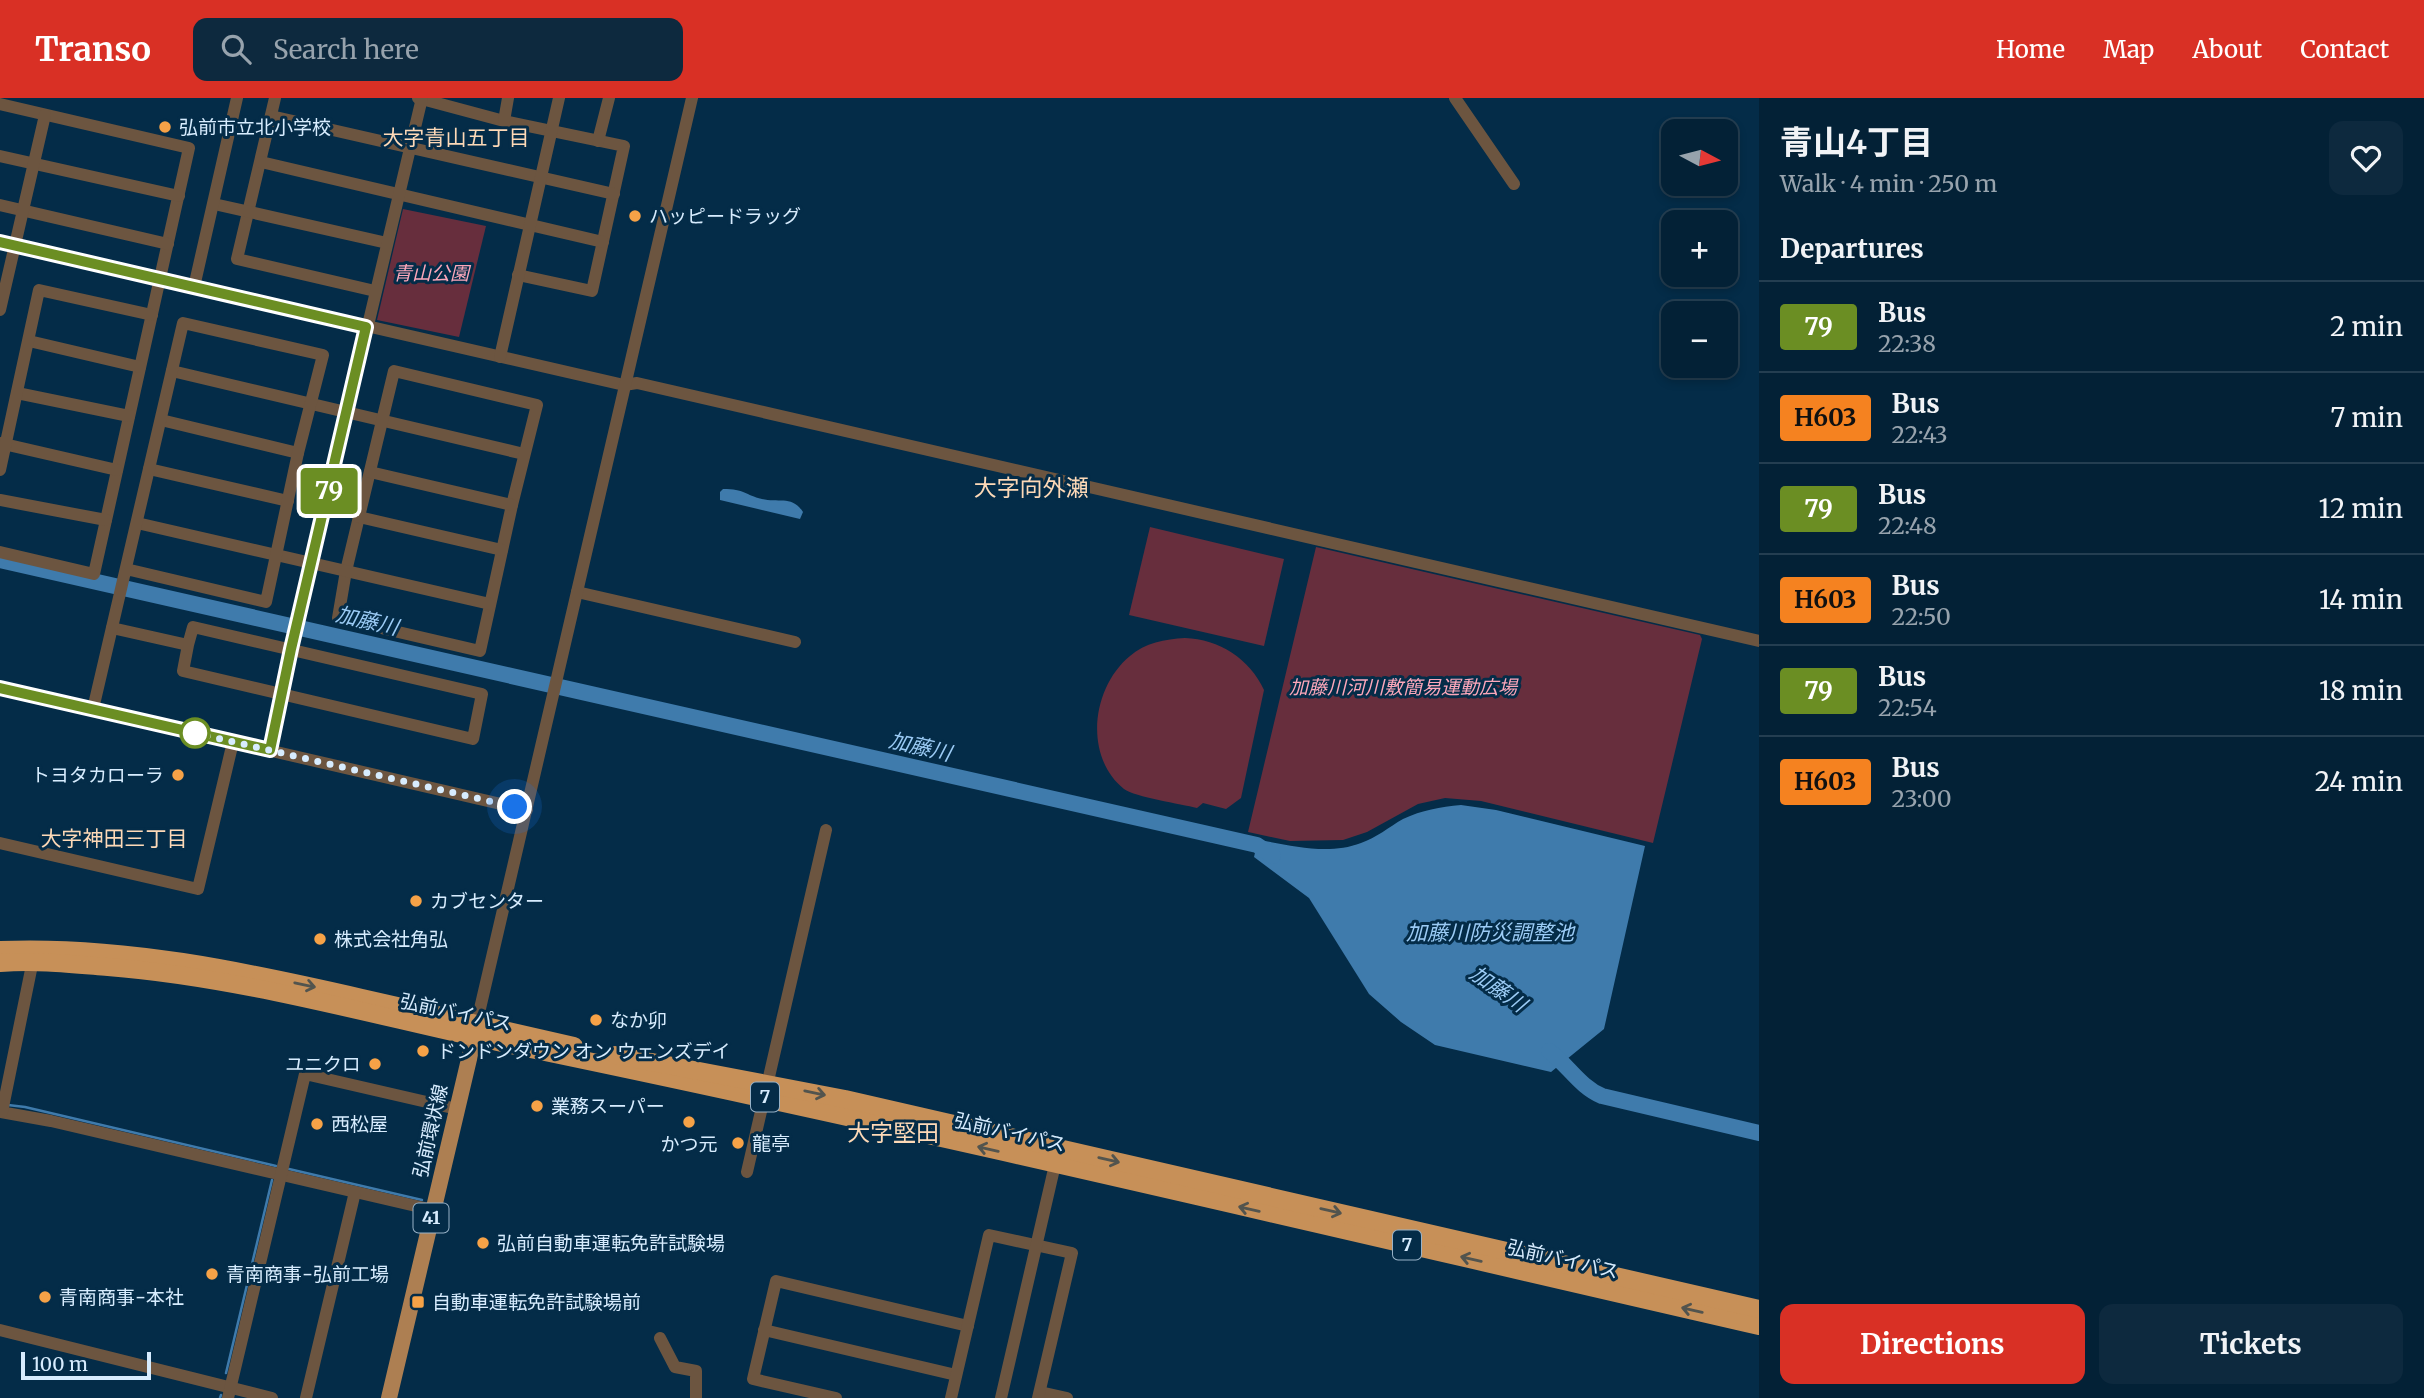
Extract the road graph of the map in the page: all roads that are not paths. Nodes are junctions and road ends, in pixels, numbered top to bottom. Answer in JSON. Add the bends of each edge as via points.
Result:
{"nodes":[{"id":1,"x":237,"y":98,"type":"edge"},
{"id":2,"x":275,"y":98,"type":"edge"},
{"id":3,"x":421,"y":98,"type":"edge"},
{"id":4,"x":508,"y":98,"type":"edge"},
{"id":5,"x":559,"y":98,"type":"edge"},
{"id":6,"x":609,"y":98,"type":"edge"},
{"id":7,"x":692,"y":98,"type":"edge"},
{"id":8,"x":1455,"y":98,"type":"edge"},
{"id":9,"x":453,"y":103,"type":"edge"},
{"id":10,"x":0,"y":104,"type":"edge"},
{"id":11,"x":45,"y":115,"type":"junction"},
{"id":12,"x":271,"y":116,"type":"junction"},
{"id":13,"x":504,"y":121,"type":"junction"},
{"id":14,"x":552,"y":130,"type":"junction"},
{"id":15,"x":598,"y":141,"type":"junction"},
{"id":16,"x":410,"y":147,"type":"junction"},
{"id":17,"x":0,"y":156,"type":"edge"},
{"id":18,"x":261,"y":162,"type":"junction"},
{"id":19,"x":34,"y":164,"type":"junction"},
{"id":20,"x":540,"y":177,"type":"junction"},
{"id":21,"x":1514,"y":184,"type":"dead end"},
{"id":22,"x":614,"y":194,"type":"junction"},
{"id":23,"x":179,"y":196,"type":"junction"},
{"id":24,"x":399,"y":196,"type":"junction"},
{"id":25,"x":214,"y":204,"type":"junction"},
{"id":26,"x":0,"y":205,"type":"edge"},
{"id":27,"x":23,"y":211,"type":"junction"},
{"id":28,"x":249,"y":212,"type":"junction"},
{"id":29,"x":529,"y":226,"type":"junction"},
{"id":30,"x":0,"y":242,"type":"edge"},
{"id":31,"x":603,"y":242,"type":"junction"},
{"id":32,"x":387,"y":243,"type":"junction"},
{"id":33,"x":168,"y":244,"type":"junction"},
{"id":34,"x":15,"y":246,"type":"junction"},
{"id":35,"x":518,"y":275,"type":"junction"},
{"id":36,"x":160,"y":279,"type":"junction"},
{"id":37,"x":194,"y":287,"type":"junction"},
{"id":38,"x":375,"y":291,"type":"junction"},
{"id":39,"x":0,"y":310,"type":"edge"},
{"id":40,"x":152,"y":315,"type":"junction"},
{"id":41,"x":366,"y":327,"type":"junction"},
{"id":42,"x":29,"y":341,"type":"junction"},
{"id":43,"x":500,"y":357,"type":"junction"},
{"id":44,"x":140,"y":367,"type":"junction"},
{"id":45,"x":172,"y":372,"type":"junction"},
{"id":46,"x":624,"y":384,"type":"junction"},
{"id":47,"x":17,"y":393,"type":"junction"},
{"id":48,"x":312,"y":404,"type":"junction"},
{"id":49,"x":348,"y":412,"type":"junction"},
{"id":50,"x":129,"y":416,"type":"junction"},
{"id":51,"x":161,"y":420,"type":"junction"},
{"id":52,"x":382,"y":420,"type":"junction"},
{"id":53,"x":3,"y":444,"type":"edge"},
{"id":54,"x":298,"y":453,"type":"junction"},
{"id":55,"x":524,"y":454,"type":"junction"},
{"id":56,"x":149,"y":469,"type":"junction"},
{"id":57,"x":0,"y":470,"type":"edge"},
{"id":58,"x":117,"y":470,"type":"junction"},
{"id":59,"x":370,"y":471,"type":"junction"},
{"id":60,"x":0,"y":500,"type":"edge"},
{"id":61,"x":288,"y":501,"type":"junction"},
{"id":62,"x":512,"y":505,"type":"junction"},
{"id":63,"x":359,"y":517,"type":"junction"},
{"id":64,"x":106,"y":520,"type":"junction"},
{"id":65,"x":137,"y":523,"type":"junction"},
{"id":66,"x":502,"y":550,"type":"junction"},
{"id":67,"x":0,"y":552,"type":"edge"},
{"id":68,"x":276,"y":555,"type":"junction"},
{"id":69,"x":312,"y":563,"type":"junction"},
{"id":70,"x":346,"y":571,"type":"junction"},
{"id":71,"x":125,"y":574,"type":"junction"},
{"id":72,"x":576,"y":592,"type":"junction"},
{"id":73,"x":490,"y":604,"type":"junction"},
{"id":74,"x":113,"y":628,"type":"junction"},
{"id":75,"x":1759,"y":641,"type":"edge"},
{"id":76,"x":795,"y":642,"type":"dead end"},
{"id":77,"x":292,"y":643,"type":"junction"},
{"id":78,"x":188,"y":645,"type":"junction"},
{"id":79,"x":0,"y":688,"type":"edge"},
{"id":80,"x":281,"y":695,"type":"junction"},
{"id":81,"x":93,"y":709,"type":"junction"},
{"id":82,"x":233,"y":742,"type":"junction"},
{"id":83,"x":270,"y":750,"type":"junction"},
{"id":84,"x":527,"y":810,"type":"junction"},
{"id":85,"x":826,"y":830,"type":"dead end"},
{"id":86,"x":0,"y":844,"type":"edge"},
{"id":87,"x":0,"y":949,"type":"edge"},
{"id":88,"x":14,"y":960,"type":"edge"},
{"id":89,"x":475,"y":1031,"type":"junction"},
{"id":90,"x":766,"y":1090,"type":"junction"},
{"id":91,"x":457,"y":1109,"type":"junction"},
{"id":92,"x":1,"y":1112,"type":"edge"},
{"id":93,"x":1057,"y":1156,"type":"junction"},
{"id":94,"x":747,"y":1172,"type":"dead end"},
{"id":95,"x":281,"y":1175,"type":"junction"},
{"id":96,"x":355,"y":1192,"type":"junction"},
{"id":97,"x":433,"y":1210,"type":"junction"},
{"id":98,"x":1037,"y":1245,"type":"junction"},
{"id":99,"x":1759,"y":1309,"type":"edge"},
{"id":100,"x":968,"y":1326,"type":"junction"},
{"id":101,"x":1759,"y":1326,"type":"edge"},
{"id":102,"x":0,"y":1330,"type":"edge"},
{"id":103,"x":764,"y":1331,"type":"junction"},
{"id":104,"x":660,"y":1338,"type":"dead end"},
{"id":105,"x":956,"y":1375,"type":"junction"},
{"id":106,"x":229,"y":1393,"type":"edge"},
{"id":107,"x":1039,"y":1395,"type":"edge"},
{"id":108,"x":272,"y":1398,"type":"edge"},
{"id":109,"x":306,"y":1398,"type":"edge"},
{"id":110,"x":389,"y":1398,"type":"edge"},
{"id":111,"x":696,"y":1398,"type":"edge"},
{"id":112,"x":836,"y":1398,"type":"edge"},
{"id":113,"x":951,"y":1398,"type":"edge"},
{"id":114,"x":1001,"y":1398,"type":"edge"},
{"id":115,"x":1067,"y":1398,"type":"edge"}],
"edges":[{"from":1,"to":25,"type":"street"},
{"from":2,"to":12,"type":"street"},
{"from":3,"to":9,"type":"street"},
{"from":3,"to":16,"type":"street"},
{"from":4,"to":13,"type":"street"},
{"from":5,"to":14,"type":"street"},
{"from":6,"to":15,"type":"street"},
{"from":7,"to":46,"type":"street"},
{"from":8,"to":21,"type":"street"},
{"from":9,"to":13,"type":"street"},
{"from":10,"to":11,"type":"street"},
{"from":11,"to":19,"type":"street"},
{"from":11,"to":23,"type":"street","via":[[190,148]]},
{"from":12,"to":16,"type":"street"},
{"from":12,"to":18,"type":"street"},
{"from":13,"to":14,"type":"street"},
{"from":14,"to":15,"type":"street"},
{"from":14,"to":20,"type":"street"},
{"from":15,"to":22,"type":"street","via":[[624,146]]},
{"from":16,"to":20,"type":"street"},
{"from":16,"to":24,"type":"street"},
{"from":17,"to":19,"type":"street"},
{"from":18,"to":24,"type":"street"},
{"from":18,"to":28,"type":"street"},
{"from":19,"to":23,"type":"street"},
{"from":19,"to":27,"type":"street"},
{"from":20,"to":22,"type":"street"},
{"from":20,"to":29,"type":"street"},
{"from":22,"to":31,"type":"street"},
{"from":23,"to":33,"type":"street"},
{"from":24,"to":29,"type":"street"},
{"from":24,"to":32,"type":"street"},
{"from":25,"to":28,"type":"street"},
{"from":25,"to":37,"type":"street"},
{"from":26,"to":27,"type":"street"},
{"from":27,"to":33,"type":"street"},
{"from":27,"to":34,"type":"street"},
{"from":28,"to":32,"type":"street"},
{"from":28,"to":38,"type":"street","via":[[237,259]]},
{"from":29,"to":31,"type":"street"},
{"from":29,"to":35,"type":"street"},
{"from":30,"to":34,"type":"street"},
{"from":31,"to":35,"type":"street","via":[[592,291]]},
{"from":32,"to":38,"type":"street"},
{"from":33,"to":36,"type":"street"},
{"from":34,"to":36,"type":"street"},
{"from":34,"to":39,"type":"street"},
{"from":35,"to":43,"type":"street"},
{"from":36,"to":37,"type":"street"},
{"from":36,"to":40,"type":"street"},
{"from":37,"to":41,"type":"street"},
{"from":38,"to":41,"type":"street"},
{"from":40,"to":42,"type":"street","via":[[39,290]]},
{"from":40,"to":44,"type":"street"},
{"from":41,"to":43,"type":"street"},
{"from":41,"to":49,"type":"street"},
{"from":42,"to":44,"type":"street"},
{"from":42,"to":47,"type":"street"},
{"from":43,"to":46,"type":"street"},
{"from":44,"to":50,"type":"street"},
{"from":45,"to":48,"type":"street"},
{"from":45,"to":48,"type":"street","via":[[183,323],[310,352],[323,355]]},
{"from":45,"to":51,"type":"street"},
{"from":46,"to":72,"type":"street"},
{"from":46,"to":75,"type":"street","via":[[637,383]]},
{"from":47,"to":50,"type":"street"},
{"from":47,"to":53,"type":"street"},
{"from":48,"to":49,"type":"street"},
{"from":48,"to":54,"type":"street"},
{"from":49,"to":52,"type":"street"},
{"from":49,"to":69,"type":"street"},
{"from":50,"to":58,"type":"street"},
{"from":51,"to":54,"type":"street"},
{"from":51,"to":56,"type":"street"},
{"from":52,"to":55,"type":"street"},
{"from":52,"to":55,"type":"street","via":[[394,371],[537,405]]},
{"from":52,"to":59,"type":"street"},
{"from":53,"to":57,"type":"street"},
{"from":53,"to":58,"type":"street"},
{"from":54,"to":61,"type":"street"},
{"from":55,"to":62,"type":"street"},
{"from":56,"to":61,"type":"street"},
{"from":56,"to":65,"type":"street"},
{"from":58,"to":64,"type":"street"},
{"from":59,"to":62,"type":"street"},
{"from":59,"to":63,"type":"street"},
{"from":60,"to":64,"type":"street"},
{"from":61,"to":68,"type":"street"},
{"from":62,"to":66,"type":"street"},
{"from":63,"to":66,"type":"street"},
{"from":63,"to":70,"type":"street"},
{"from":64,"to":67,"type":"street","via":[[94,574]]},
{"from":65,"to":68,"type":"street"},
{"from":65,"to":71,"type":"street"},
{"from":66,"to":73,"type":"street"},
{"from":68,"to":69,"type":"street"},
{"from":68,"to":71,"type":"street","via":[[266,602]]},
{"from":69,"to":70,"type":"street"},
{"from":69,"to":77,"type":"street"},
{"from":70,"to":73,"type":"street"},
{"from":70,"to":73,"type":"street","via":[[338,618],[480,651]]},
{"from":71,"to":74,"type":"street"},
{"from":72,"to":76,"type":"street"},
{"from":72,"to":84,"type":"street"},
{"from":74,"to":78,"type":"street"},
{"from":74,"to":81,"type":"street"},
{"from":77,"to":78,"type":"street","via":[[193,627]]},
{"from":77,"to":80,"type":"street"},
{"from":77,"to":80,"type":"street","via":[[482,694],[473,739]]},
{"from":78,"to":80,"type":"street","via":[[183,671]]},
{"from":79,"to":81,"type":"street"},
{"from":80,"to":83,"type":"street"},
{"from":81,"to":82,"type":"street"},
{"from":82,"to":83,"type":"street"},
{"from":82,"to":86,"type":"street","via":[[198,889]]},
{"from":83,"to":84,"type":"street"},
{"from":84,"to":89,"type":"street"},
{"from":85,"to":90,"type":"street"},
{"from":87,"to":88,"type":"highway","name":"弘前バイパス","number":"7"},
{"from":88,"to":89,"type":"highway","name":"弘前バイパス","number":"7","via":[[96,952],[207,966],[298,983]]},
{"from":88,"to":92,"type":"street"},
{"from":89,"to":90,"type":"highway","name":"弘前バイパス","number":"7","via":[[596,1051]]},
{"from":89,"to":91,"type":"main road","name":"弘前環状線","number":"41"},
{"from":90,"to":93,"type":"highway","name":"弘前バイパス","number":"7"},
{"from":90,"to":94,"type":"street"},
{"from":91,"to":95,"type":"street","via":[[305,1074]]},
{"from":91,"to":97,"type":"main road","name":"弘前環状線","number":"41"},
{"from":92,"to":95,"type":"street"},
{"from":93,"to":98,"type":"street"},
{"from":93,"to":99,"type":"highway","name":"弘前バイパス","number":"7","one_way":true},
{"from":101,"to":93,"type":"highway","name":"弘前バイパス","number":"7","one_way":true},
{"from":95,"to":96,"type":"street"},
{"from":95,"to":106,"type":"street"},
{"from":96,"to":97,"type":"street"},
{"from":96,"to":109,"type":"street"},
{"from":97,"to":110,"type":"main road","name":"弘前環状線","number":"41"},
{"from":98,"to":100,"type":"street","via":[[989,1235]]},
{"from":98,"to":107,"type":"street","via":[[1072,1253]]},
{"from":98,"to":114,"type":"street"},
{"from":100,"to":103,"type":"street","via":[[776,1281]]},
{"from":100,"to":105,"type":"street"},
{"from":102,"to":106,"type":"street"},
{"from":103,"to":105,"type":"street"},
{"from":103,"to":112,"type":"street","via":[[753,1379]]},
{"from":104,"to":111,"type":"street","via":[[675,1367],[696,1371]]},
{"from":105,"to":113,"type":"street"},
{"from":106,"to":108,"type":"street"},
{"from":107,"to":115,"type":"street"}]}
